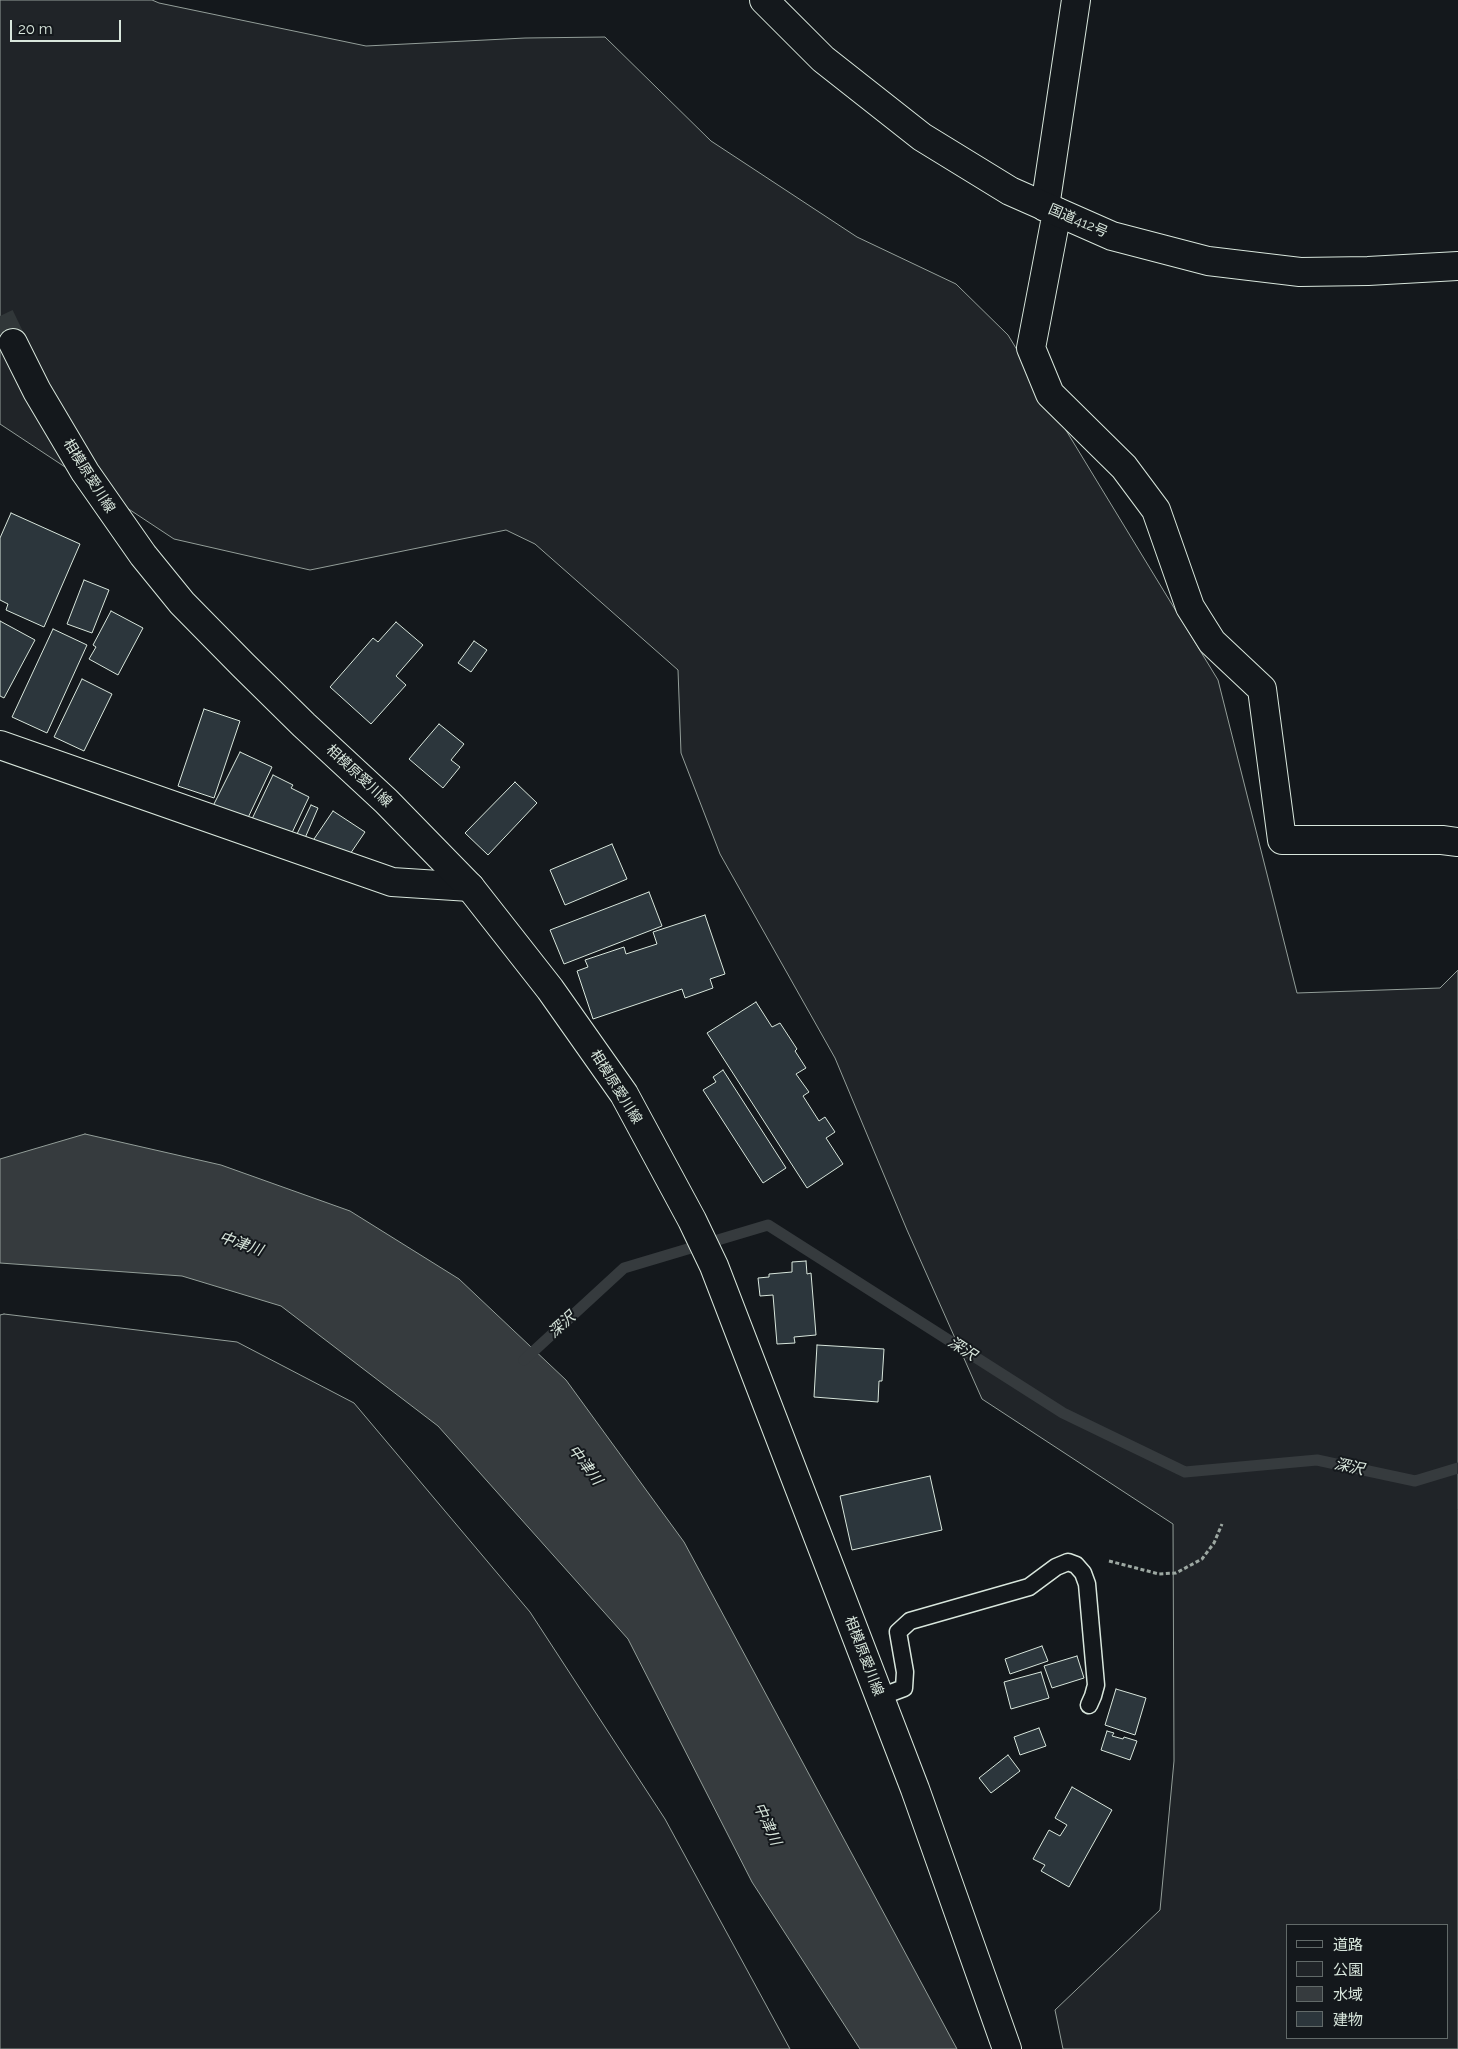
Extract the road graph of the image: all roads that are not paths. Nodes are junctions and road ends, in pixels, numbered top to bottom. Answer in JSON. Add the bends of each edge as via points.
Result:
{"nodes":[{"id":1,"x":764,"y":0,"type":"edge"},
{"id":2,"x":1076,"y":0,"type":"edge"},
{"id":3,"x":1051,"y":209,"type":"junction"},
{"id":4,"x":1458,"y":266,"type":"edge"},
{"id":5,"x":13,"y":343,"type":"tunnel mouth"},
{"id":6,"x":0,"y":745,"type":"edge"},
{"id":7,"x":1458,"y":842,"type":"edge"},
{"id":8,"x":470,"y":887,"type":"junction"},
{"id":9,"x":880,"y":1697,"type":"junction"},
{"id":10,"x":1089,"y":1705,"type":"dead end"},
{"id":11,"x":1007,"y":2049,"type":"edge"}],
"edges":[{"from":1,"to":3,"type":"main road","name":"国道412号","via":[[823,59],[922,137],[1010,191]]},
{"from":2,"to":3,"type":"main road"},
{"from":3,"to":4,"type":"main road","name":"国道412号","via":[[1112,236],[1208,261],[1300,272]]},
{"from":3,"to":7,"type":"main road","via":[[1031,348],[1050,394],[1124,467],[1156,510],[1190,607],[1212,642],[1262,689],[1282,840]]},
{"from":5,"to":8,"type":"main road","name":"相模原愛川線","via":[[85,472],[143,555],[182,603]]},
{"from":6,"to":8,"type":"main road","via":[[392,882]]},
{"from":8,"to":9,"type":"main road","name":"相模原愛川線","via":[[550,989],[624,1094],[692,1220],[714,1266]]},
{"from":9,"to":10,"type":"lane","via":[[904,1688],[905,1672],[898,1632],[910,1621],[1029,1587],[1068,1562],[1076,1565],[1087,1584],[1096,1684]]},
{"from":9,"to":11,"type":"main road","name":"相模原愛川線"}]}
